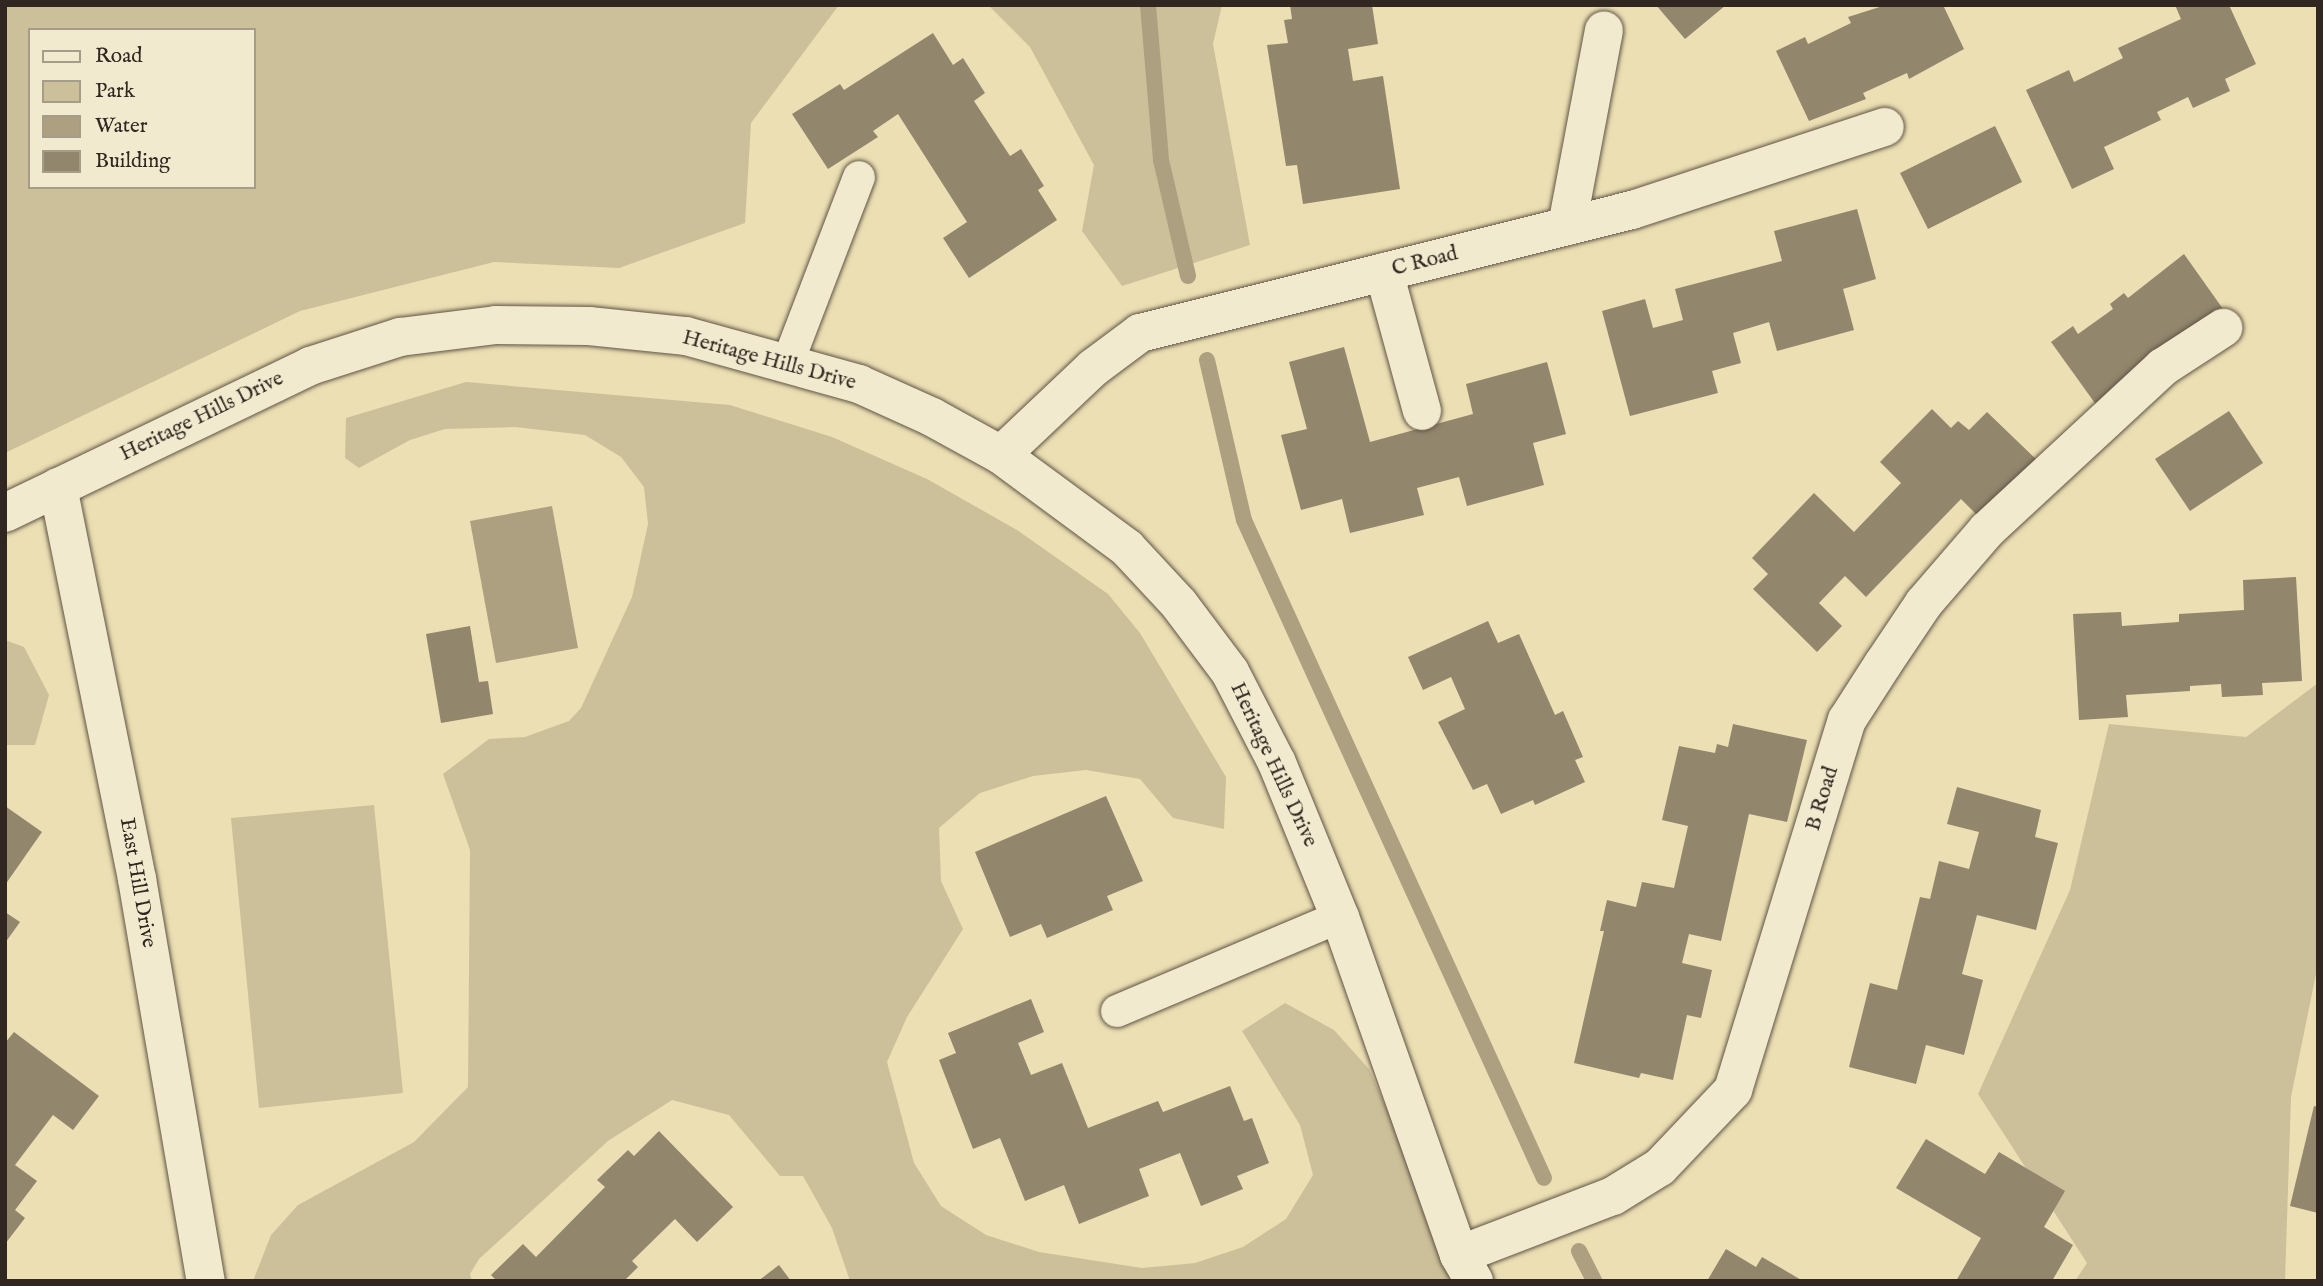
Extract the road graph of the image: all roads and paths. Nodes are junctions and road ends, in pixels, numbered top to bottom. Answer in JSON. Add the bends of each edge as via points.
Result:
{"nodes":[{"id":1,"x":1604,"y":30,"type":"dead end"},
{"id":2,"x":1885,"y":127,"type":"dead end"},
{"id":3,"x":859,"y":177,"type":"dead end"},
{"id":4,"x":1567,"y":226,"type":"junction"},
{"id":5,"x":1384,"y":272,"type":"junction"},
{"id":6,"x":2223,"y":328,"type":"dead end"},
{"id":7,"x":788,"y":362,"type":"junction"},
{"id":8,"x":1422,"y":411,"type":"dead end"},
{"id":9,"x":1001,"y":455,"type":"junction"},
{"id":10,"x":58,"y":487,"type":"junction"},
{"id":11,"x":5,"y":513,"type":"edge"},
{"id":12,"x":1340,"y":917,"type":"junction"},
{"id":13,"x":1117,"y":1011,"type":"dead end"},
{"id":14,"x":1466,"y":1268,"type":"edge"},
{"id":15,"x":206,"y":1281,"type":"edge"}],
"edges":[{"from":1,"to":4,"type":"street"},
{"from":2,"to":4,"type":"street","name":"C Road","via":[[1632,210]]},
{"from":3,"to":7,"type":"lane"},
{"from":4,"to":5,"type":"street","name":"C Road"},
{"from":5,"to":8,"type":"street"},
{"from":5,"to":9,"type":"street","name":"C Road","via":[[1140,333],[1093,368]]},
{"from":6,"to":14,"type":"street","name":"B Road","via":[[2163,367],[1987,530],[1924,603],[1883,664],[1847,720],[1733,1090],[1660,1167]]},
{"from":7,"to":9,"type":"street","name":"Heritage Hills Drive","via":[[859,384],[933,417]]},
{"from":7,"to":10,"type":"street","name":"Heritage Hills Drive","via":[[686,337],[590,326],[496,325],[400,337],[310,366]]},
{"from":9,"to":12,"type":"street","name":"Heritage Hills Drive","via":[[1127,548],[1179,604],[1230,672],[1277,763]]},
{"from":10,"to":11,"type":"street","name":"Heritage Hills Drive"},
{"from":10,"to":15,"type":"street","name":"East Hill Drive","via":[[137,879]]},
{"from":12,"to":13,"type":"lane"},
{"from":12,"to":14,"type":"street","name":"Heritage Hills Drive"}]}
